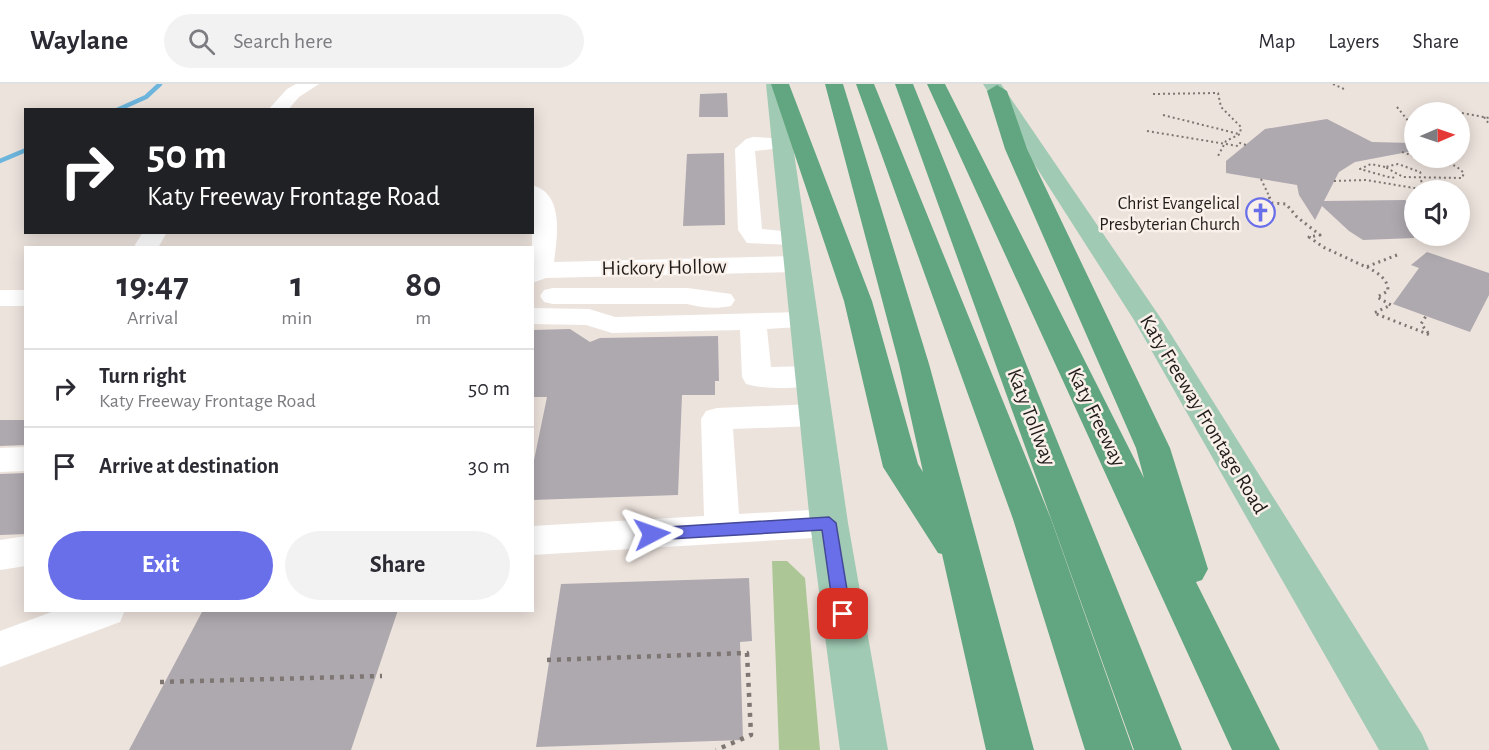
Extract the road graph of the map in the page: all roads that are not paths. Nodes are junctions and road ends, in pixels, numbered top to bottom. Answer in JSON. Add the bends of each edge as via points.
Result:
{"nodes":[{"id":1,"x":310,"y":84,"type":"edge"},
{"id":2,"x":775,"y":84,"type":"edge"},
{"id":3,"x":780,"y":84,"type":"edge"},
{"id":4,"x":834,"y":84,"type":"edge"},
{"id":5,"x":865,"y":84,"type":"edge"},
{"id":6,"x":904,"y":84,"type":"edge"},
{"id":7,"x":936,"y":84,"type":"edge"},
{"id":8,"x":994,"y":87,"type":"edge"},
{"id":9,"x":279,"y":108,"type":"edge"},
{"id":10,"x":782,"y":143,"type":"junction"},
{"id":11,"x":534,"y":194,"type":"edge"},
{"id":12,"x":795,"y":251,"type":"junction"},
{"id":13,"x":722,"y":266,"type":"junction"},
{"id":14,"x":536,"y":273,"type":"edge"},
{"id":15,"x":0,"y":298,"type":"edge"},
{"id":16,"x":24,"y":298,"type":"edge"},
{"id":17,"x":534,"y":307,"type":"edge"},
{"id":18,"x":722,"y":311,"type":"junction"},
{"id":19,"x":534,"y":316,"type":"edge"},
{"id":20,"x":804,"y":321,"type":"junction"},
{"id":21,"x":753,"y":322,"type":"junction"},
{"id":22,"x":810,"y":376,"type":"junction"},
{"id":23,"x":815,"y":415,"type":"junction"},
{"id":24,"x":24,"y":459,"type":"edge"},
{"id":25,"x":0,"y":460,"type":"edge"},
{"id":26,"x":829,"y":523,"type":"junction"},
{"id":27,"x":722,"y":530,"type":"junction"},
{"id":28,"x":534,"y":541,"type":"edge"},
{"id":29,"x":24,"y":551,"type":"edge"},
{"id":30,"x":0,"y":555,"type":"edge"},
{"id":31,"x":965,"y":561,"type":"junction"},
{"id":32,"x":95,"y":612,"type":"edge"},
{"id":33,"x":62,"y":618,"type":"edge"},
{"id":34,"x":0,"y":649,"type":"edge"},
{"id":35,"x":1214,"y":660,"type":"junction"},
{"id":36,"x":864,"y":750,"type":"edge"},
{"id":37,"x":1010,"y":750,"type":"edge"},
{"id":38,"x":1109,"y":750,"type":"edge"},
{"id":39,"x":1158,"y":750,"type":"edge"},
{"id":40,"x":1256,"y":750,"type":"edge"},
{"id":41,"x":1405,"y":750,"type":"edge"}],
"edges":[{"from":1,"to":9,"type":"street","via":[[293,93]]},
{"from":2,"to":10,"type":"main road"},
{"from":3,"to":31,"type":"highway","via":[[858,301],[901,467]]},
{"from":4,"to":31,"type":"highway","via":[[884,252]]},
{"from":5,"to":38,"type":"highway","name":"Katy Tollway","via":[[1032,519]]},
{"from":6,"to":39,"type":"highway","name":"Katy Tollway"},
{"from":7,"to":35,"type":"highway","name":"Katy Freeway"},
{"from":8,"to":35,"type":"highway","via":[[1016,149],[1153,448]]},
{"from":8,"to":41,"type":"main road","name":"Katy Freeway Frontage Road","via":[[1148,320]]},
{"from":10,"to":12,"type":"main road"},
{"from":10,"to":12,"type":"street","via":[[753,143],[745,149],[750,230],[756,238]]},
{"from":11,"to":14,"type":"street","via":[[543,204],[546,233]]},
{"from":12,"to":13,"type":"street","name":"Hickory Hollow"},
{"from":12,"to":20,"type":"main road"},
{"from":13,"to":14,"type":"street","name":"Hickory Hollow"},
{"from":13,"to":18,"type":"street"},
{"from":15,"to":16,"type":"street"},
{"from":17,"to":18,"type":"street","via":[[549,296],[688,296]]},
{"from":18,"to":19,"type":"street","via":[[612,325],[589,317]]},
{"from":18,"to":21,"type":"street"},
{"from":20,"to":21,"type":"street"},
{"from":20,"to":22,"type":"main road"},
{"from":21,"to":22,"type":"street","via":[[757,377]]},
{"from":22,"to":23,"type":"main road"},
{"from":23,"to":26,"type":"main road"},
{"from":23,"to":27,"type":"street","via":[[717,419]]},
{"from":24,"to":25,"type":"street"},
{"from":26,"to":27,"type":"street"},
{"from":26,"to":36,"type":"main road"},
{"from":27,"to":28,"type":"street"},
{"from":29,"to":30,"type":"street"},
{"from":31,"to":37,"type":"highway"},
{"from":32,"to":33,"type":"street"},
{"from":33,"to":34,"type":"street"},
{"from":35,"to":40,"type":"highway","name":"Katy Freeway"}]}
